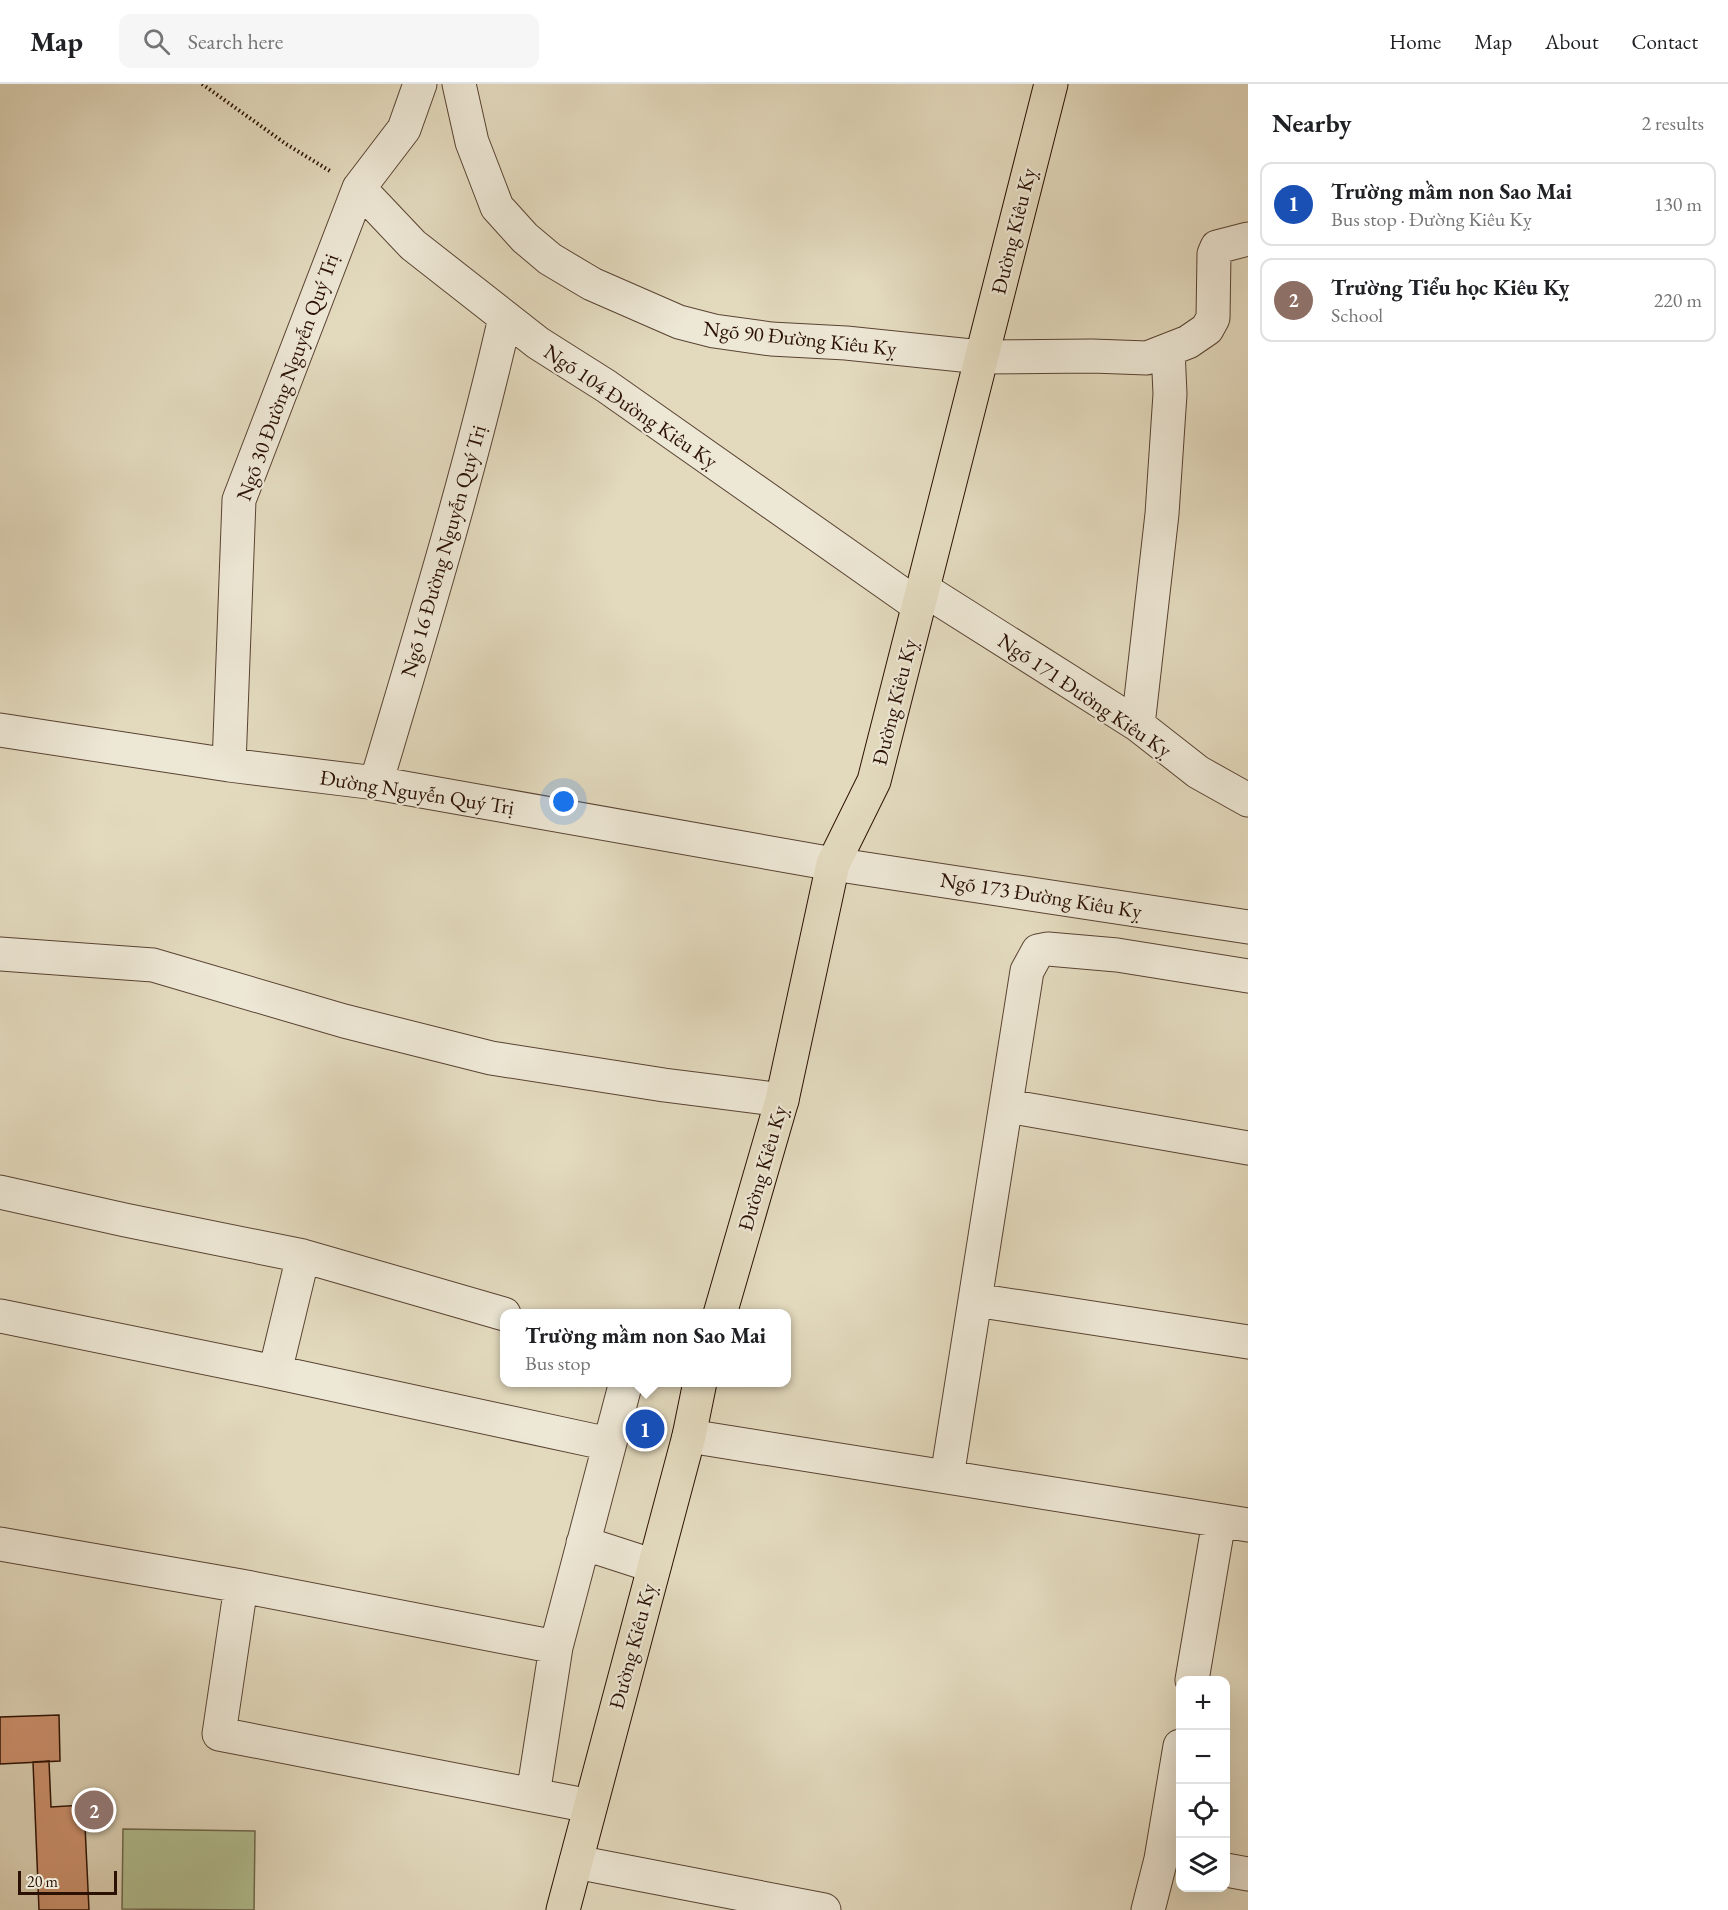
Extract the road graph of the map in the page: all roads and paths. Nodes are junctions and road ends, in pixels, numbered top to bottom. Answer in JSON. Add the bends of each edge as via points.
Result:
{"nodes":[{"id":1,"x":202,"y":84,"type":"edge"},
{"id":2,"x":420,"y":84,"type":"edge"},
{"id":3,"x":459,"y":84,"type":"edge"},
{"id":4,"x":1051,"y":84,"type":"edge"},
{"id":5,"x":358,"y":188,"type":"junction"},
{"id":6,"x":1248,"y":239,"type":"edge"},
{"id":7,"x":505,"y":318,"type":"junction"},
{"id":8,"x":1168,"y":350,"type":"junction"},
{"id":9,"x":981,"y":357,"type":"junction"},
{"id":10,"x":921,"y":597,"type":"junction"},
{"id":11,"x":1138,"y":724,"type":"junction"},
{"id":12,"x":0,"y":730,"type":"edge"},
{"id":13,"x":229,"y":765,"type":"junction"},
{"id":14,"x":376,"y":783,"type":"junction"},
{"id":15,"x":1248,"y":800,"type":"edge"},
{"id":16,"x":833,"y":864,"type":"junction"},
{"id":17,"x":1248,"y":927,"type":"edge"},
{"id":18,"x":0,"y":954,"type":"edge"},
{"id":19,"x":1248,"y":976,"type":"edge"},
{"id":20,"x":782,"y":1100,"type":"junction"},
{"id":21,"x":1007,"y":1106,"type":"junction"},
{"id":22,"x":1248,"y":1148,"type":"edge"},
{"id":23,"x":0,"y":1192,"type":"edge"},
{"id":24,"x":303,"y":1256,"type":"junction"},
{"id":25,"x":975,"y":1300,"type":"junction"},
{"id":26,"x":721,"y":1309,"type":"edge"},
{"id":27,"x":500,"y":1313,"type":"edge"},
{"id":28,"x":0,"y":1316,"type":"edge"},
{"id":29,"x":1248,"y":1342,"type":"edge"},
{"id":30,"x":275,"y":1372,"type":"junction"},
{"id":31,"x":625,"y":1387,"type":"edge"},
{"id":32,"x":699,"y":1387,"type":"edge"},
{"id":33,"x":689,"y":1436,"type":"junction"},
{"id":34,"x":609,"y":1444,"type":"junction"},
{"id":35,"x":946,"y":1477,"type":"junction"},
{"id":36,"x":1234,"y":1523,"type":"edge"},
{"id":37,"x":583,"y":1543,"type":"junction"},
{"id":38,"x":0,"y":1544,"type":"edge"},
{"id":39,"x":654,"y":1566,"type":"junction"},
{"id":40,"x":241,"y":1586,"type":"junction"},
{"id":41,"x":556,"y":1647,"type":"junction"},
{"id":42,"x":1193,"y":1676,"type":"edge"},
{"id":43,"x":1177,"y":1784,"type":"edge"},
{"id":44,"x":533,"y":1795,"type":"junction"},
{"id":45,"x":590,"y":1806,"type":"junction"},
{"id":46,"x":1171,"y":1861,"type":"edge"},
{"id":47,"x":576,"y":1862,"type":"junction"},
{"id":48,"x":1230,"y":1871,"type":"edge"},
{"id":49,"x":1248,"y":1874,"type":"edge"},
{"id":50,"x":563,"y":1910,"type":"edge"},
{"id":51,"x":824,"y":1910,"type":"edge"},
{"id":52,"x":1148,"y":1910,"type":"edge"}],
"edges":[{"from":1,"to":5,"type":"path","via":[[286,144]]},
{"from":2,"to":5,"type":"street","name":"Ngõ 30 Đường Nguyễn Quý Trị","via":[[404,129]]},
{"from":3,"to":9,"type":"street","name":"Ngõ 90 Đường Kiêu Kỵ","via":[[472,142],[497,207],[550,259],[592,284],[679,322],[714,331]]},
{"from":4,"to":9,"type":"main road","name":"Đường Kiêu Kỵ"},
{"from":5,"to":7,"type":"street","name":"Ngõ 104 Đường Kiêu Kỵ","via":[[413,245]]},
{"from":5,"to":13,"type":"street","name":"Ngõ 30 Đường Nguyễn Quý Trị","via":[[238,500]]},
{"from":6,"to":8,"type":"street","name":"Ngõ 90 Đường Kiêu Kỵ","via":[[1217,247],[1213,318],[1207,329]]},
{"from":7,"to":10,"type":"street","name":"Ngõ 104 Đường Kiêu Kỵ","via":[[538,344]]},
{"from":7,"to":14,"type":"street","name":"Ngõ 16 Đường Nguyễn Quý Trị","via":[[444,554]]},
{"from":8,"to":9,"type":"street","name":"Ngõ 90 Đường Kiêu Kỵ","via":[[1147,358]]},
{"from":8,"to":11,"type":"street","via":[[1170,394],[1162,514]]},
{"from":9,"to":10,"type":"main road","name":"Đường Kiêu Kỵ"},
{"from":10,"to":11,"type":"street","name":"Ngõ 171 Đường Kiêu Kỵ"},
{"from":10,"to":16,"type":"main road","name":"Đường Kiêu Kỵ","via":[[874,781]]},
{"from":11,"to":15,"type":"street","name":"Ngõ 171 Đường Kiêu Kỵ","via":[[1198,772]]},
{"from":12,"to":13,"type":"street","name":"Đường Nguyễn Quý Trị"},
{"from":13,"to":14,"type":"street","name":"Đường Nguyễn Quý Trị"},
{"from":14,"to":16,"type":"street","name":"Đường Nguyễn Quý Trị"},
{"from":16,"to":17,"type":"street","name":"Ngõ 173 Đường Kiêu Kỵ"},
{"from":16,"to":20,"type":"main road","name":"Đường Kiêu Kỵ"},
{"from":18,"to":20,"type":"street","via":[[153,965],[344,1021],[491,1058]]},
{"from":19,"to":21,"type":"street","via":[[1117,955],[1038,951],[1027,971]]},
{"from":20,"to":26,"type":"main road","name":"Đường Kiêu Kỵ"},
{"from":21,"to":22,"type":"street"},
{"from":21,"to":25,"type":"street"},
{"from":23,"to":24,"type":"street"},
{"from":24,"to":27,"type":"street"},
{"from":24,"to":30,"type":"street"},
{"from":25,"to":29,"type":"street"},
{"from":25,"to":35,"type":"street"},
{"from":28,"to":30,"type":"street"},
{"from":30,"to":34,"type":"street"},
{"from":31,"to":34,"type":"street"},
{"from":32,"to":33,"type":"main road","name":"Đường Kiêu Kỵ"},
{"from":33,"to":35,"type":"street"},
{"from":33,"to":39,"type":"main road","name":"Đường Kiêu Kỵ"},
{"from":34,"to":37,"type":"street"},
{"from":35,"to":36,"type":"street"},
{"from":36,"to":42,"type":"street"},
{"from":37,"to":39,"type":"street"},
{"from":37,"to":41,"type":"street"},
{"from":38,"to":40,"type":"street"},
{"from":39,"to":45,"type":"main road","name":"Đường Kiêu Kỵ"},
{"from":40,"to":41,"type":"street"},
{"from":40,"to":44,"type":"street","via":[[219,1734]]},
{"from":41,"to":44,"type":"street"},
{"from":43,"to":46,"type":"street"},
{"from":44,"to":45,"type":"street"},
{"from":45,"to":47,"type":"main road","name":"Đường Kiêu Kỵ"},
{"from":46,"to":52,"type":"street"},
{"from":47,"to":50,"type":"main road","name":"Đường Kiêu Kỵ"},
{"from":47,"to":51,"type":"street"},
{"from":48,"to":49,"type":"street"}]}
